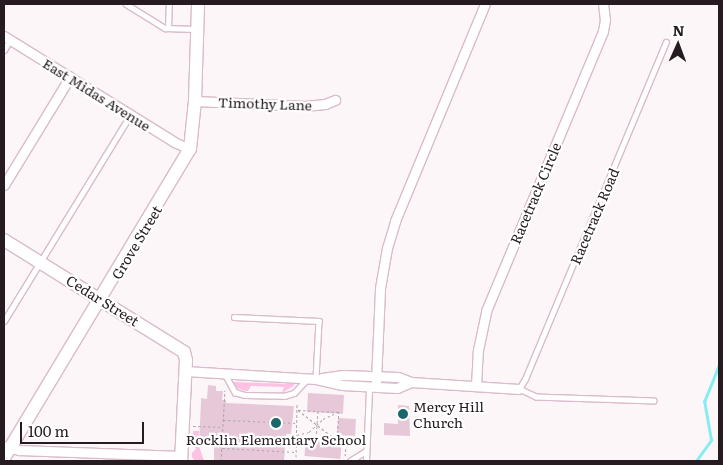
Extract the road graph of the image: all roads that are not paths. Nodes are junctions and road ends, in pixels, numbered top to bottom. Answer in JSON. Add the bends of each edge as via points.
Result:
{"nodes":[{"id":1,"x":126,"y":4,"type":"edge"},
{"id":2,"x":169,"y":4,"type":"edge"},
{"id":3,"x":198,"y":4,"type":"edge"},
{"id":4,"x":486,"y":4,"type":"edge"},
{"id":5,"x":603,"y":4,"type":"edge"},
{"id":6,"x":168,"y":28,"type":"junction"},
{"id":7,"x":196,"y":29,"type":"junction"},
{"id":8,"x":7,"y":38,"type":"edge"},
{"id":9,"x":666,"y":42,"type":"dead end"},
{"id":10,"x":4,"y":50,"type":"edge"},
{"id":11,"x":70,"y":77,"type":"junction"},
{"id":12,"x":335,"y":100,"type":"dead end"},
{"id":13,"x":195,"y":101,"type":"junction"},
{"id":14,"x":130,"y":115,"type":"junction"},
{"id":15,"x":190,"y":149,"type":"junction"},
{"id":16,"x":4,"y":185,"type":"edge"},
{"id":17,"x":4,"y":240,"type":"edge"},
{"id":18,"x":40,"y":262,"type":"junction"},
{"id":19,"x":101,"y":298,"type":"junction"},
{"id":20,"x":234,"y":317,"type":"dead end"},
{"id":21,"x":4,"y":321,"type":"edge"},
{"id":22,"x":185,"y":371,"type":"junction"},
{"id":23,"x":225,"y":374,"type":"junction"},
{"id":24,"x":312,"y":378,"type":"junction"},
{"id":25,"x":374,"y":381,"type":"junction"},
{"id":26,"x":476,"y":386,"type":"junction"},
{"id":27,"x":519,"y":388,"type":"junction"},
{"id":28,"x":654,"y":400,"type":"dead end"},
{"id":29,"x":6,"y":450,"type":"edge"},
{"id":30,"x":366,"y":451,"type":"junction"},
{"id":31,"x":181,"y":459,"type":"edge"},
{"id":32,"x":347,"y":460,"type":"edge"},
{"id":33,"x":366,"y":461,"type":"edge"}],
"edges":[{"from":1,"to":6,"type":"lane"},
{"from":2,"to":6,"type":"lane"},
{"from":3,"to":7,"type":"street","name":"Grove Street"},
{"from":4,"to":25,"type":"street","via":[[395,220],[380,288]]},
{"from":5,"to":26,"type":"street","name":"Racetrack Circle","via":[[603,31],[486,311],[479,341]]},
{"from":6,"to":7,"type":"lane"},
{"from":7,"to":13,"type":"street","name":"Grove Street"},
{"from":8,"to":10,"type":"lane"},
{"from":8,"to":11,"type":"street","name":"East Midas Avenue"},
{"from":9,"to":27,"type":"lane","name":"Racetrack Road"},
{"from":11,"to":14,"type":"street","name":"East Midas Avenue"},
{"from":11,"to":16,"type":"street"},
{"from":12,"to":13,"type":"street","name":"Timothy Lane","via":[[304,106]]},
{"from":13,"to":15,"type":"street","name":"Grove Street"},
{"from":14,"to":15,"type":"street","name":"East Midas Avenue"},
{"from":14,"to":18,"type":"lane"},
{"from":15,"to":19,"type":"street","name":"Grove Street"},
{"from":17,"to":18,"type":"street","name":"Cedar Street"},
{"from":18,"to":19,"type":"street","name":"Cedar Street"},
{"from":18,"to":21,"type":"lane"},
{"from":19,"to":22,"type":"street","name":"Cedar Street","via":[[180,348],[185,356]]},
{"from":19,"to":29,"type":"street","name":"Grove Street"},
{"from":20,"to":24,"type":"lane","via":[[319,322]]},
{"from":22,"to":23,"type":"street"},
{"from":22,"to":31,"type":"street","name":"Cedar Street"},
{"from":23,"to":24,"type":"street"},
{"from":23,"to":24,"type":"lane","via":[[235,392],[244,395],[284,396],[294,393]]},
{"from":24,"to":25,"type":"street","via":[[343,375]]},
{"from":25,"to":26,"type":"street","via":[[398,377],[411,382]]},
{"from":25,"to":30,"type":"lane","via":[[369,389]]},
{"from":26,"to":27,"type":"street"},
{"from":27,"to":28,"type":"lane","via":[[536,397]]},
{"from":29,"to":31,"type":"street"},
{"from":30,"to":32,"type":"lane"},
{"from":30,"to":33,"type":"lane"}]}
